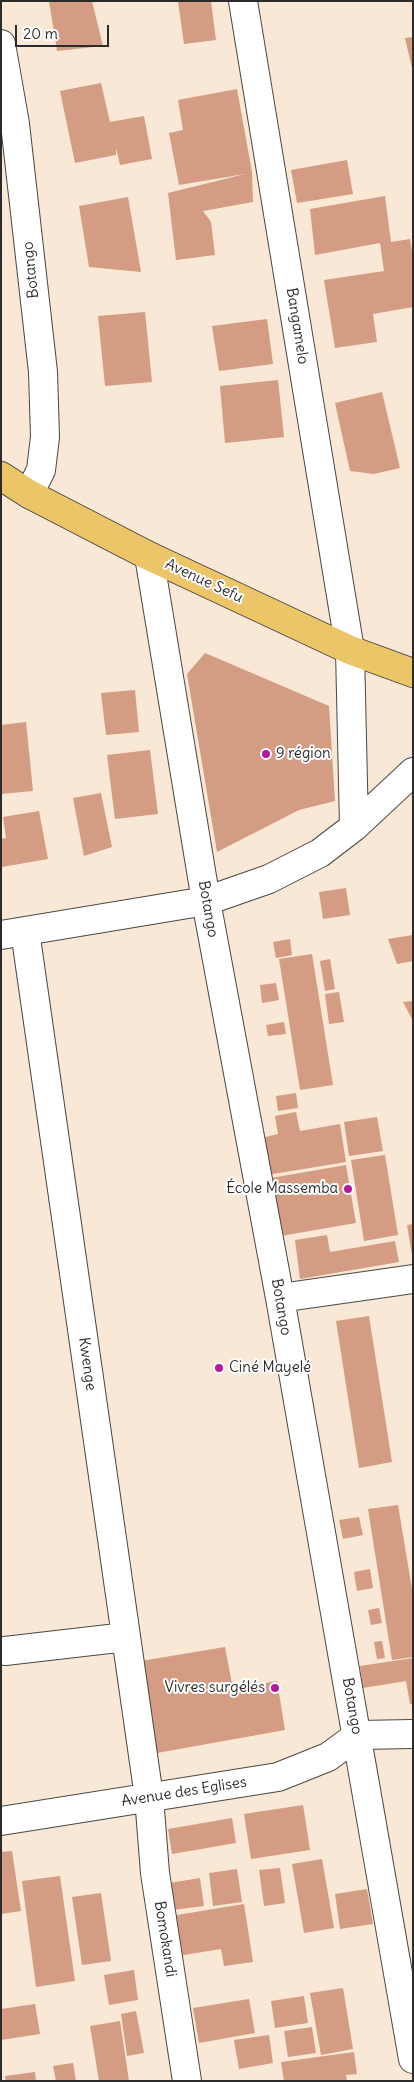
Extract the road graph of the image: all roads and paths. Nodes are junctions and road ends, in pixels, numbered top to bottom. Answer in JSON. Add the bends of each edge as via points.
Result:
{"nodes":[{"id":1,"x":243,"y":1,"type":"edge"},
{"id":2,"x":1,"y":44,"type":"edge"},
{"id":3,"x":1,"y":476,"type":"edge"},
{"id":4,"x":29,"y":494,"type":"junction"},
{"id":5,"x":149,"y":556,"type":"junction"},
{"id":6,"x":350,"y":650,"type":"junction"},
{"id":7,"x":413,"y":673,"type":"edge"},
{"id":8,"x":413,"y":772,"type":"edge"},
{"id":9,"x":354,"y":827,"type":"junction"},
{"id":10,"x":206,"y":901,"type":"junction"},
{"id":11,"x":13,"y":933,"type":"edge"},
{"id":12,"x":413,"y":1279,"type":"edge"},
{"id":13,"x":280,"y":1298,"type":"junction"},
{"id":14,"x":126,"y":1637,"type":"junction"},
{"id":15,"x":5,"y":1651,"type":"dead end"},
{"id":16,"x":413,"y":1734,"type":"edge"},
{"id":17,"x":358,"y":1736,"type":"junction"},
{"id":18,"x":149,"y":1797,"type":"junction"},
{"id":19,"x":1,"y":1821,"type":"edge"},
{"id":20,"x":413,"y":2059,"type":"edge"},
{"id":21,"x":187,"y":2081,"type":"edge"}],
"edges":[{"from":1,"to":6,"type":"street","name":"Bangamelo"},
{"from":2,"to":4,"type":"street","name":"Botango","via":[[15,124],[43,372],[46,437],[41,470]]},
{"from":3,"to":4,"type":"main road","name":"Avenue Sefu"},
{"from":4,"to":5,"type":"main road","name":"Avenue Sefu"},
{"from":5,"to":6,"type":"main road","name":"Avenue Sefu"},
{"from":5,"to":10,"type":"street","name":"Botango"},
{"from":6,"to":7,"type":"main road","name":"Avenue Sefu"},
{"from":6,"to":9,"type":"street","name":"Bangamelo"},
{"from":8,"to":9,"type":"street"},
{"from":9,"to":10,"type":"street","via":[[320,853],[277,875]]},
{"from":10,"to":11,"type":"street"},
{"from":10,"to":13,"type":"street","name":"Botango"},
{"from":11,"to":14,"type":"street","name":"Kwenge"},
{"from":12,"to":13,"type":"street"},
{"from":13,"to":17,"type":"street","name":"Botango"},
{"from":14,"to":15,"type":"street"},
{"from":14,"to":18,"type":"street","name":"Kwenge"},
{"from":16,"to":17,"type":"street"},
{"from":17,"to":18,"type":"street","name":"Avenue des Eglises","via":[[328,1757],[278,1777]]},
{"from":17,"to":20,"type":"street","name":"Botango"},
{"from":18,"to":19,"type":"street","name":"Avenue des Eglises"},
{"from":18,"to":21,"type":"street","name":"Bomokandi","via":[[155,1873]]}]}
